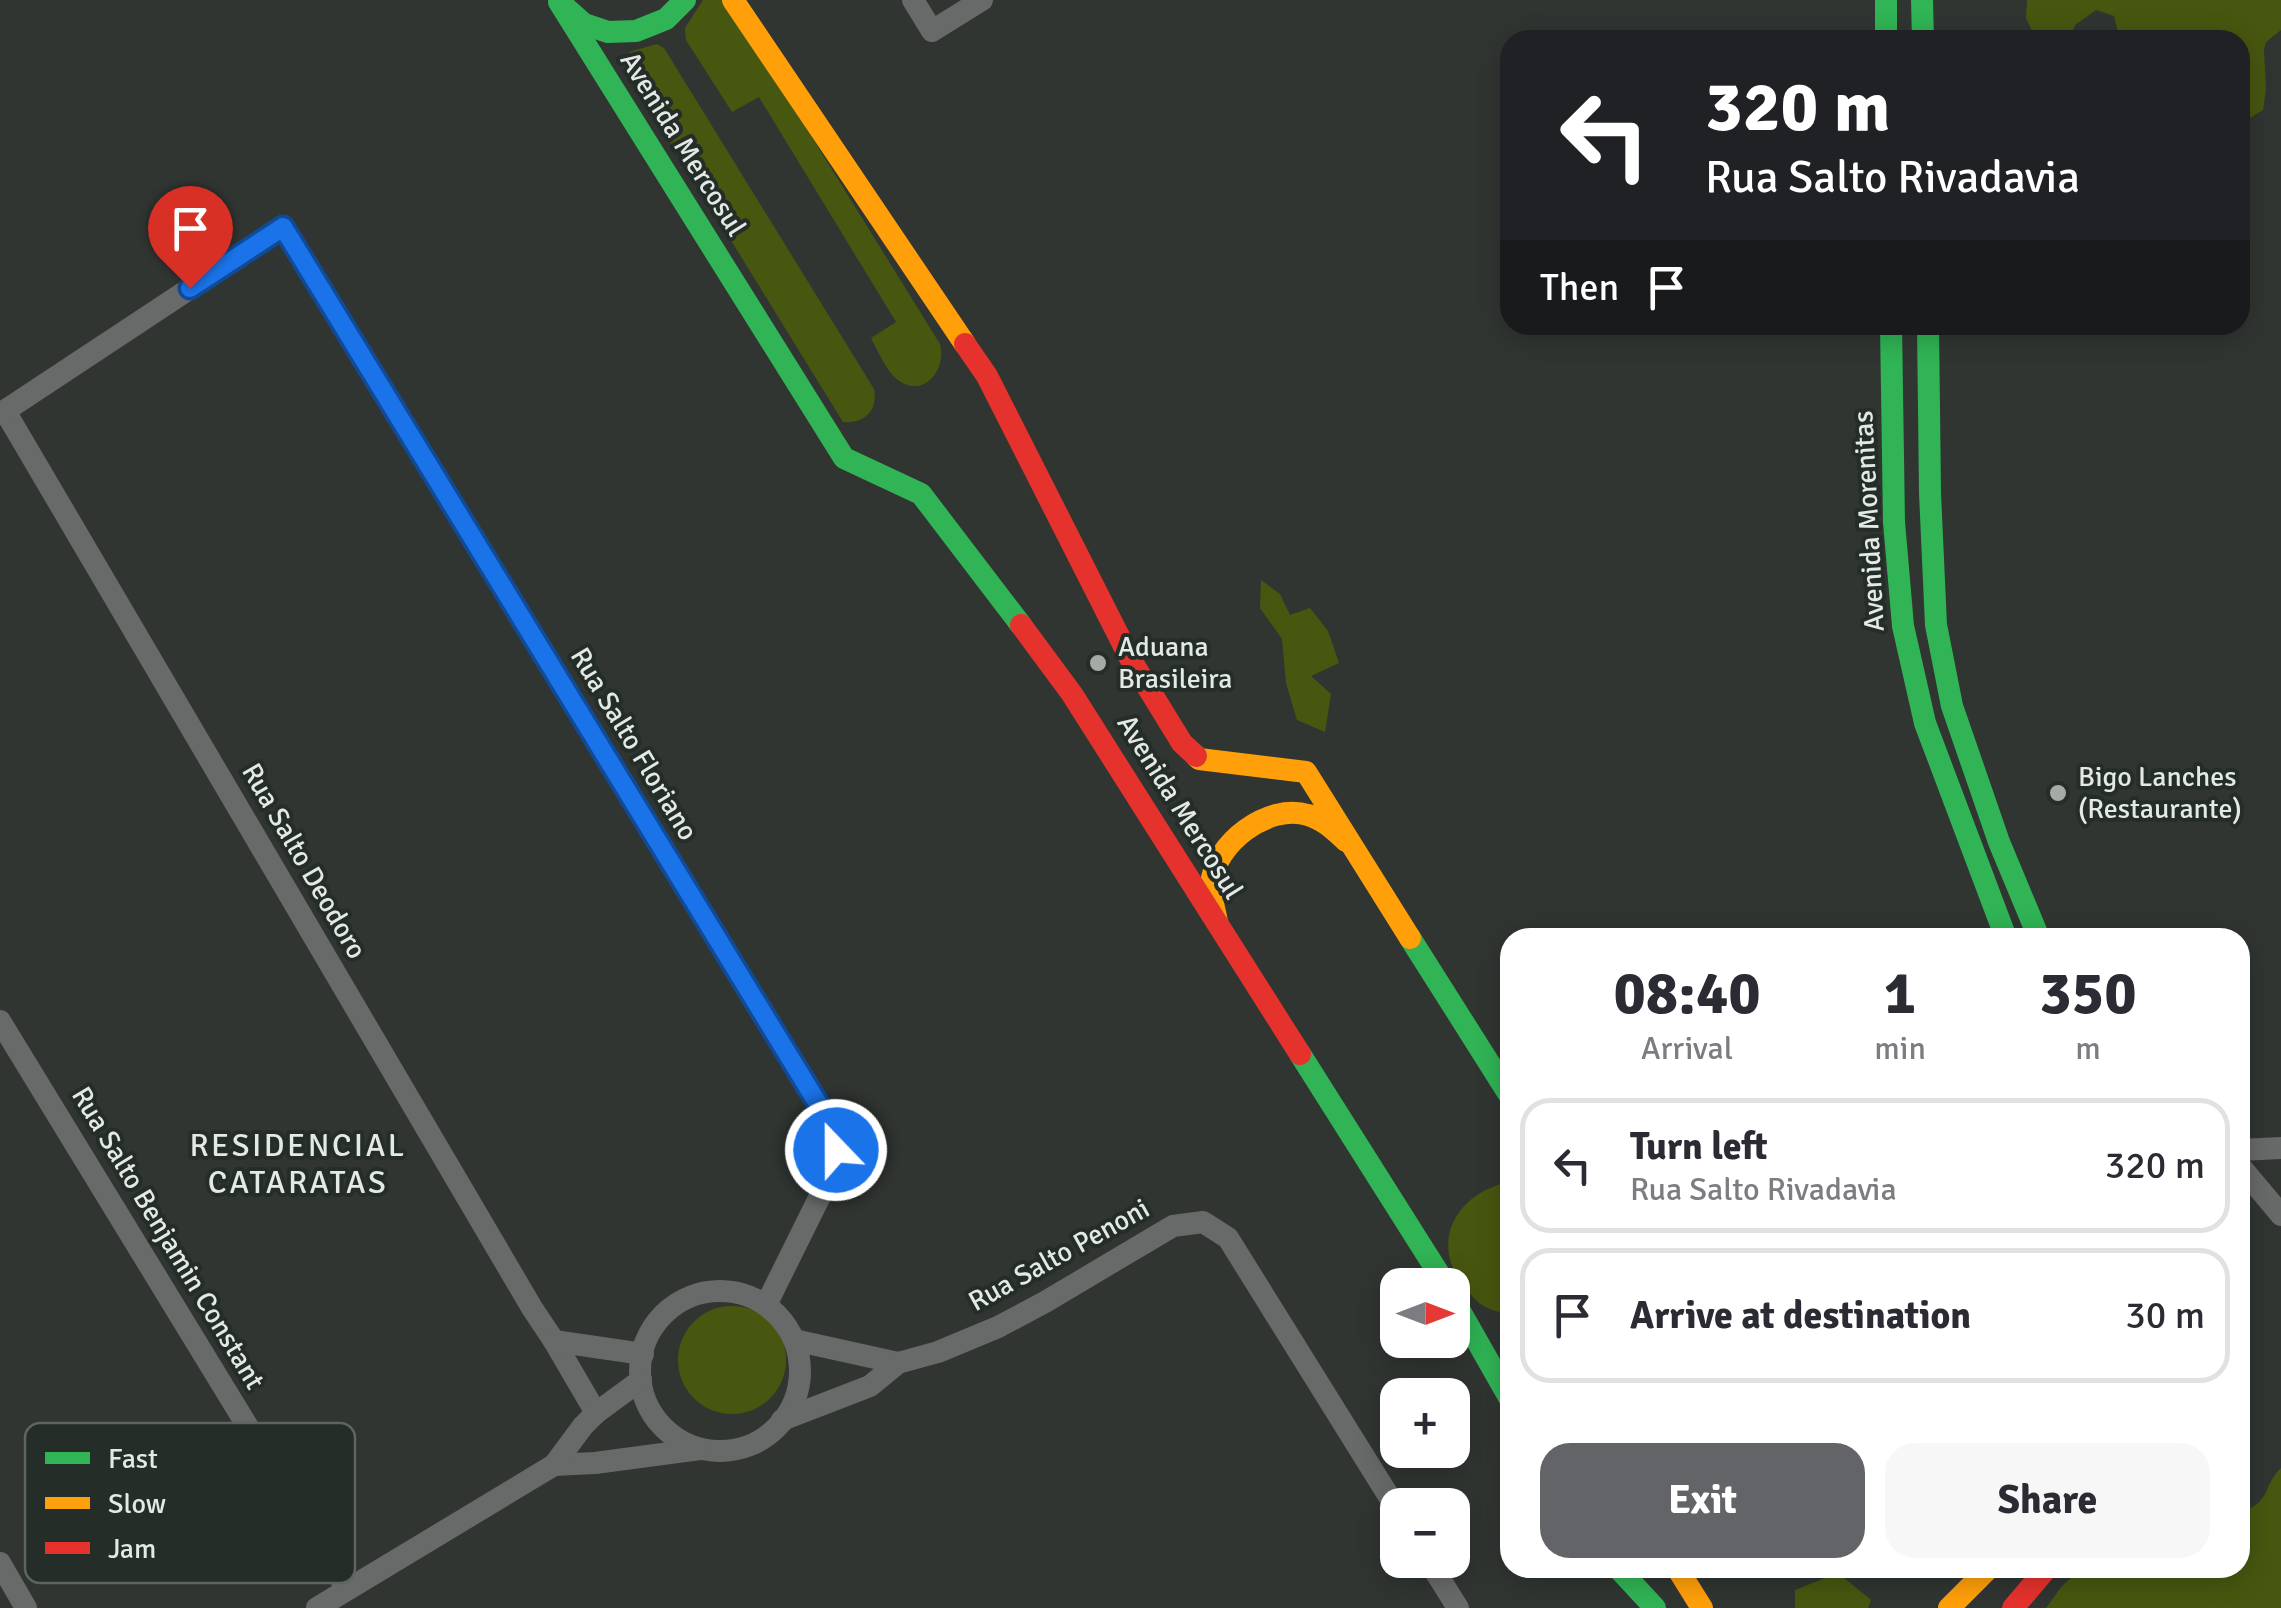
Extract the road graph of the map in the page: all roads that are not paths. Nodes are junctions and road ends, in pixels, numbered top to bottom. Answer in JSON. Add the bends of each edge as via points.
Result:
{"nodes":[{"id":1,"x":685,"y":0,"type":"edge"},
{"id":2,"x":733,"y":0,"type":"edge"},
{"id":3,"x":913,"y":0,"type":"edge"},
{"id":4,"x":982,"y":0,"type":"edge"},
{"id":5,"x":1886,"y":0,"type":"edge"},
{"id":6,"x":1922,"y":0,"type":"edge"},
{"id":7,"x":558,"y":1,"type":"edge"},
{"id":8,"x":1886,"y":30,"type":"edge"},
{"id":9,"x":1922,"y":30,"type":"edge"},
{"id":10,"x":1891,"y":335,"type":"edge"},
{"id":11,"x":1928,"y":335,"type":"edge"},
{"id":12,"x":3,"y":412,"type":"edge"},
{"id":13,"x":1999,"y":842,"type":"junction"},
{"id":14,"x":1968,"y":843,"type":"junction"},
{"id":15,"x":1354,"y":848,"type":"junction"},
{"id":16,"x":1217,"y":922,"type":"junction"},
{"id":17,"x":2002,"y":928,"type":"edge"},
{"id":18,"x":2034,"y":928,"type":"edge"},
{"id":19,"x":0,"y":1021,"type":"edge"},
{"id":20,"x":1500,"y":1080,"type":"edge"},
{"id":21,"x":2281,"y":1148,"type":"edge"},
{"id":22,"x":2250,"y":1150,"type":"edge"},
{"id":23,"x":2250,"y":1178,"type":"edge"},
{"id":24,"x":2281,"y":1214,"type":"edge"},
{"id":25,"x":1435,"y":1268,"type":"edge"},
{"id":26,"x":766,"y":1306,"type":"junction"},
{"id":27,"x":1470,"y":1329,"type":"edge"},
{"id":28,"x":794,"y":1340,"type":"junction"},
{"id":29,"x":554,"y":1341,"type":"junction"},
{"id":30,"x":642,"y":1354,"type":"junction"},
{"id":31,"x":898,"y":1363,"type":"junction"},
{"id":32,"x":641,"y":1380,"type":"junction"},
{"id":33,"x":1500,"y":1381,"type":"edge"},
{"id":34,"x":596,"y":1413,"type":"junction"},
{"id":35,"x":782,"y":1420,"type":"junction"},
{"id":36,"x":246,"y":1423,"type":"edge"},
{"id":37,"x":700,"y":1449,"type":"junction"},
{"id":38,"x":554,"y":1465,"type":"junction"},
{"id":39,"x":1384,"y":1488,"type":"edge"},
{"id":40,"x":0,"y":1563,"type":"edge"},
{"id":41,"x":1439,"y":1578,"type":"edge"},
{"id":42,"x":1627,"y":1578,"type":"edge"},
{"id":43,"x":1683,"y":1578,"type":"edge"},
{"id":44,"x":1979,"y":1578,"type":"edge"},
{"id":45,"x":2038,"y":1578,"type":"edge"},
{"id":46,"x":343,"y":1583,"type":"edge"},
{"id":47,"x":347,"y":1589,"type":"junction"},
{"id":48,"x":26,"y":1608,"type":"edge"},
{"id":49,"x":317,"y":1608,"type":"edge"},
{"id":50,"x":1458,"y":1608,"type":"edge"},
{"id":51,"x":1655,"y":1608,"type":"edge"},
{"id":52,"x":1702,"y":1608,"type":"edge"},
{"id":53,"x":1949,"y":1608,"type":"edge"},
{"id":54,"x":2013,"y":1608,"type":"edge"}],
"edges":[{"from":1,"to":7,"type":"main road","name":"Avenida Mercosul","via":[[666,19],[636,32],[584,24]]},
{"from":2,"to":15,"type":"main road","name":"Avenida Mercosul","via":[[986,376],[1132,660],[1182,743],[1199,759],[1306,772]]},
{"from":3,"to":4,"type":"street","via":[[932,31]]},
{"from":5,"to":8,"type":"main road"},
{"from":6,"to":9,"type":"main road"},
{"from":7,"to":16,"type":"main road","name":"Avenida Mercosul","via":[[844,458],[921,494],[943,520],[1072,694]]},
{"from":10,"to":14,"type":"main road","name":"Avenida Morenitas","via":[[1903,626],[1925,723]]},
{"from":11,"to":13,"type":"main road","via":[[1936,624],[1952,706]]},
{"from":12,"to":26,"type":"street","name":"Rua Salto Floriano","via":[[283,227],[831,1125],[836,1150],[828,1180]]},
{"from":12,"to":29,"type":"street","name":"Rua Salto Deodoro"},
{"from":13,"to":14,"type":"main road"},
{"from":13,"to":18,"type":"main road"},
{"from":14,"to":17,"type":"main road","name":"Avenida Morenitas"},
{"from":15,"to":16,"type":"main road","via":[[1324,820],[1301,813],[1271,816],[1222,849],[1211,882]]},
{"from":15,"to":20,"type":"main road","name":"Avenida Mercosul"},
{"from":16,"to":25,"type":"main road","name":"Avenida Mercosul"},
{"from":19,"to":36,"type":"street","name":"Rua Salto Benjamin Constant"},
{"from":21,"to":22,"type":"street"},
{"from":23,"to":24,"type":"street"},
{"from":26,"to":28,"type":"street"},
{"from":26,"to":30,"type":"street","via":[[743,1294],[692,1296],[669,1310]]},
{"from":27,"to":33,"type":"main road"},
{"from":28,"to":31,"type":"street","name":"Rua Salto Penoni"},
{"from":28,"to":35,"type":"street","via":[[799,1384]]},
{"from":29,"to":30,"type":"street"},
{"from":29,"to":34,"type":"street","name":"Rua Salto Deodoro"},
{"from":30,"to":32,"type":"street"},
{"from":31,"to":35,"type":"street","name":"Rua Salto Penoni","via":[[870,1386]]},
{"from":31,"to":39,"type":"street","name":"Rua Salto Penoni","via":[[998,1327],[1173,1226],[1203,1222],[1228,1238]]},
{"from":32,"to":34,"type":"street"},
{"from":32,"to":37,"type":"street","via":[[657,1420]]},
{"from":34,"to":38,"type":"street"},
{"from":35,"to":37,"type":"street","via":[[752,1445]]},
{"from":37,"to":38,"type":"street"},
{"from":38,"to":47,"type":"street"},
{"from":40,"to":48,"type":"street"},
{"from":41,"to":50,"type":"street"},
{"from":42,"to":51,"type":"main road"},
{"from":43,"to":52,"type":"main road"},
{"from":44,"to":53,"type":"main road"},
{"from":45,"to":54,"type":"main road"},
{"from":46,"to":47,"type":"street","name":"Rua Salto Benjamin Constant"},
{"from":47,"to":49,"type":"street"}]}
